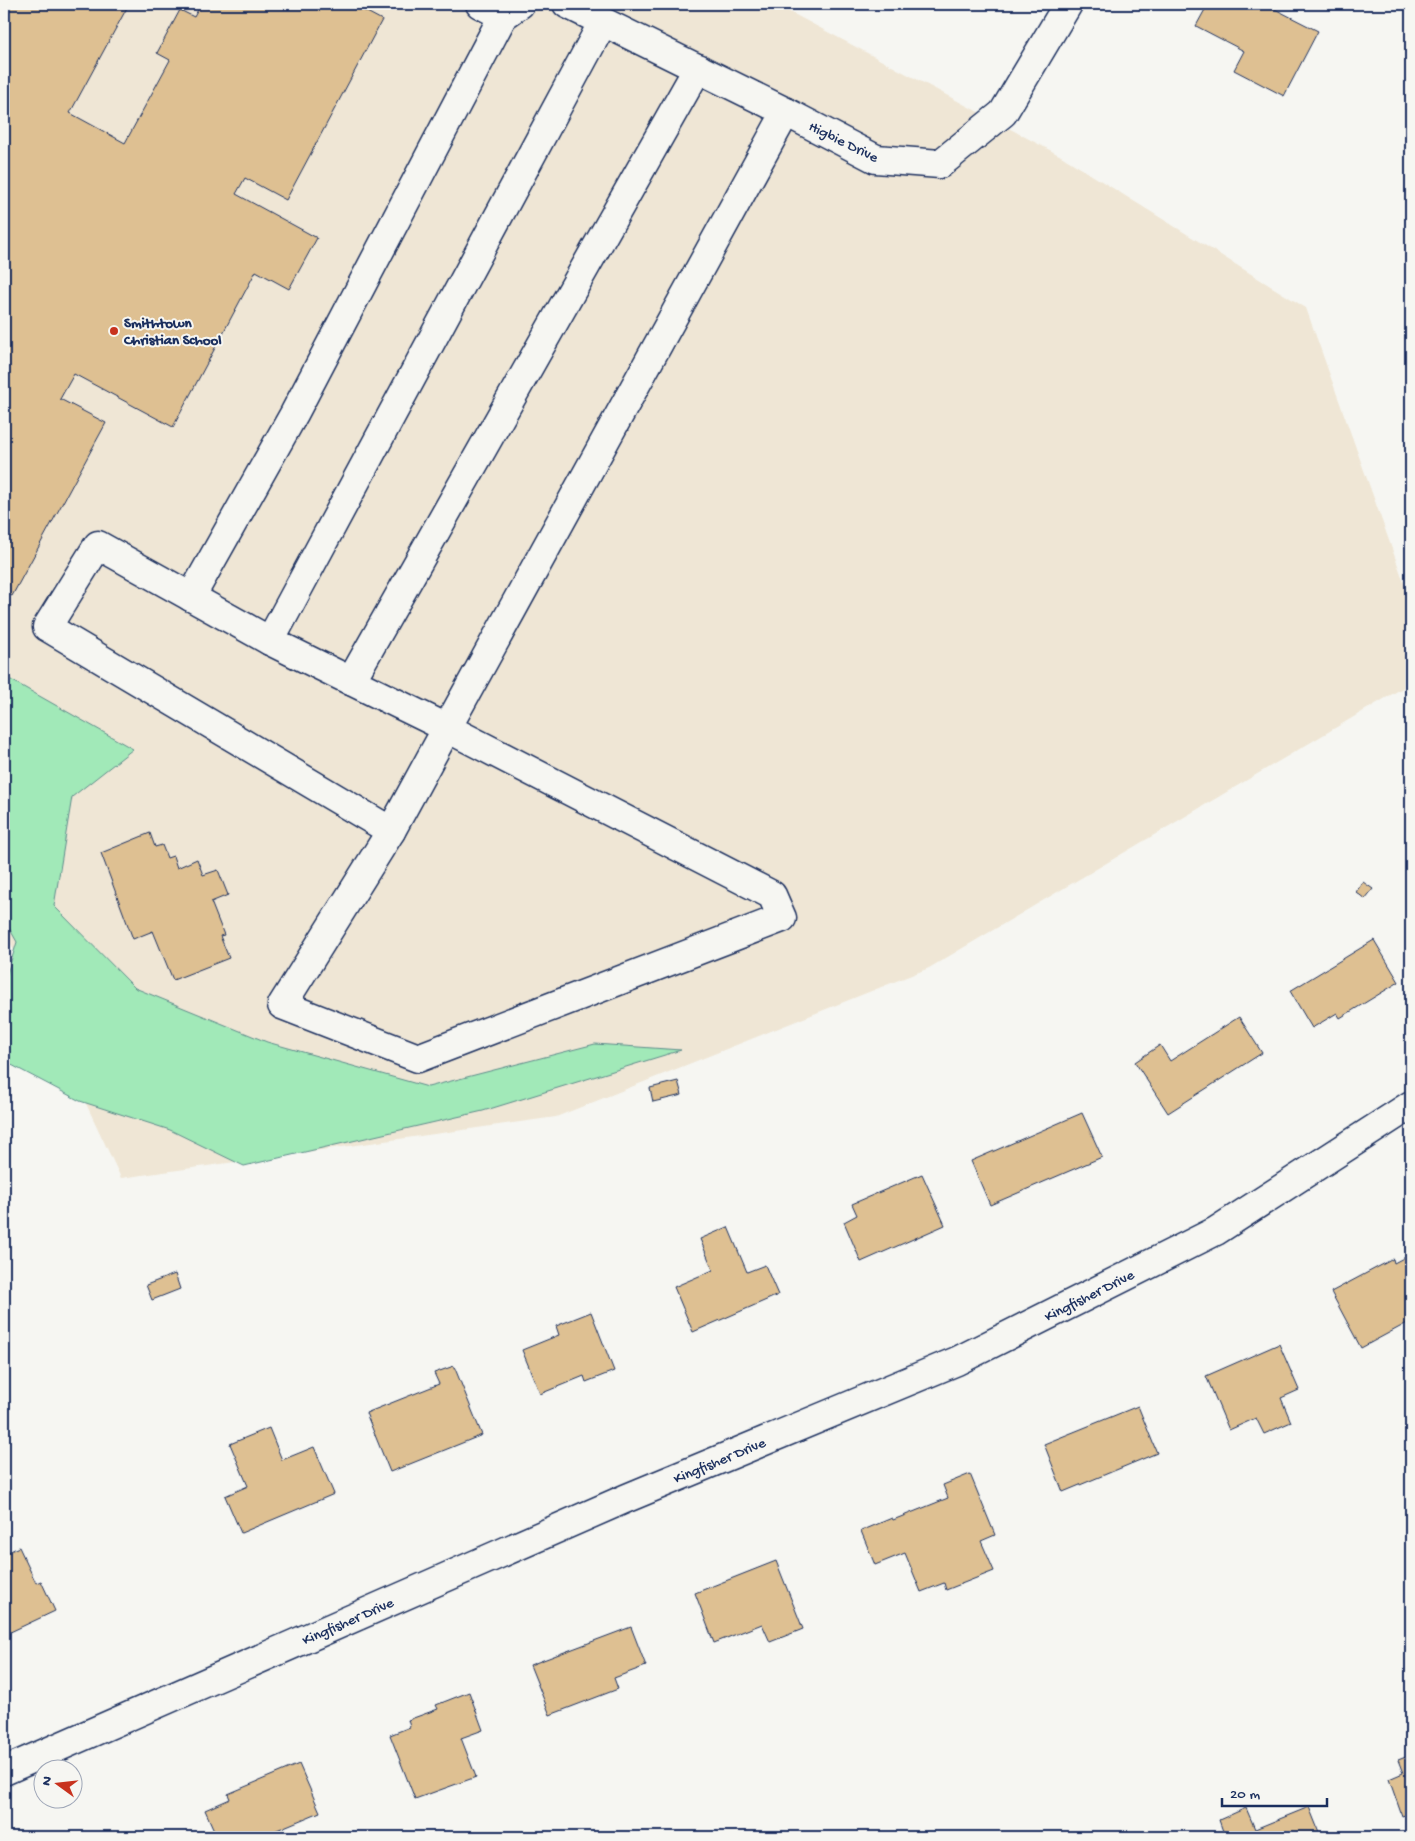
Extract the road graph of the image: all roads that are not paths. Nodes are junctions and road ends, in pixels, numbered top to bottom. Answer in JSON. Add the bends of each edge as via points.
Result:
{"nodes":[{"id":1,"x":568,"y":4,"type":"edge"},
{"id":2,"x":1068,"y":4,"type":"edge"},
{"id":3,"x":501,"y":8,"type":"edge"},
{"id":4,"x":604,"y":22,"type":"junction"},
{"id":5,"x":698,"y":68,"type":"junction"},
{"id":6,"x":786,"y":112,"type":"junction"},
{"id":7,"x":191,"y":597,"type":"junction"},
{"id":8,"x":270,"y":641,"type":"junction"},
{"id":9,"x":351,"y":681,"type":"junction"},
{"id":10,"x":447,"y":728,"type":"junction"},
{"id":11,"x":391,"y":831,"type":"junction"},
{"id":12,"x":1411,"y":1105,"type":"edge"},
{"id":13,"x":4,"y":1771,"type":"edge"}],
"edges":[{"from":1,"to":4,"type":"street","name":"Higbie Drive"},
{"from":2,"to":6,"type":"street","name":"Higbie Drive","via":[[1003,114],[940,164],[876,160]]},
{"from":3,"to":7,"type":"street","via":[[294,414]]},
{"from":4,"to":5,"type":"street","name":"Higbie Drive"},
{"from":4,"to":8,"type":"street"},
{"from":5,"to":6,"type":"street","name":"Higbie Drive"},
{"from":5,"to":9,"type":"street"},
{"from":6,"to":10,"type":"street"},
{"from":7,"to":8,"type":"street"},
{"from":7,"to":11,"type":"street","via":[[98,545],[47,627]]},
{"from":8,"to":9,"type":"street"},
{"from":9,"to":10,"type":"street"},
{"from":10,"to":11,"type":"street"},
{"from":10,"to":11,"type":"street","via":[[772,895],[782,918],[418,1058],[282,1005]]},
{"from":12,"to":13,"type":"street","name":"Kingfisher Drive","via":[[1216,1231],[957,1362],[627,1498]]}]}
